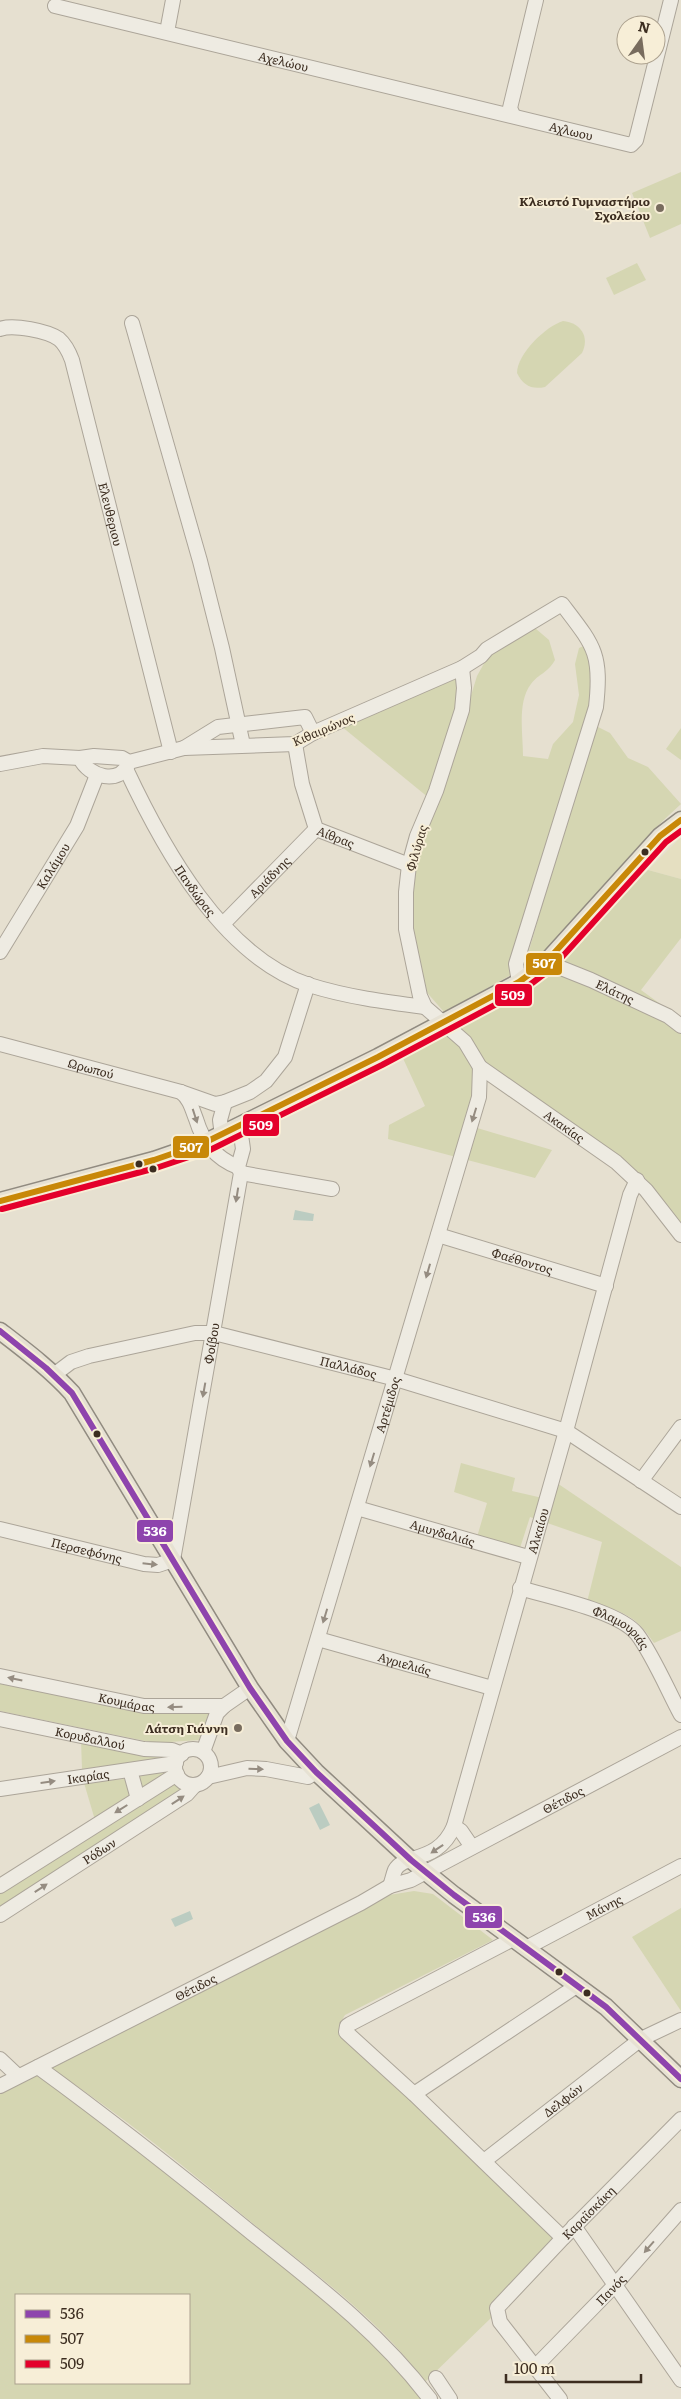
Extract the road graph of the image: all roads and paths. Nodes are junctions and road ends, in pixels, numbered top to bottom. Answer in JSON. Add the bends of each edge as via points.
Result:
{"nodes":[{"id":1,"x":173,"y":0,"type":"edge"},
{"id":2,"x":536,"y":0,"type":"edge"},
{"id":3,"x":671,"y":0,"type":"edge"},
{"id":4,"x":55,"y":6,"type":"dead end"},
{"id":5,"x":167,"y":32,"type":"junction"},
{"id":6,"x":513,"y":115,"type":"junction"},
{"id":7,"x":132,"y":323,"type":"dead end"},
{"id":8,"x":0,"y":329,"type":"edge"},
{"id":9,"x":462,"y":668,"type":"junction"},
{"id":10,"x":238,"y":724,"type":"junction"},
{"id":11,"x":313,"y":733,"type":"junction"},
{"id":12,"x":295,"y":744,"type":"junction"},
{"id":13,"x":243,"y":746,"type":"junction"},
{"id":14,"x":178,"y":750,"type":"junction"},
{"id":15,"x":80,"y":758,"type":"junction"},
{"id":16,"x":0,"y":764,"type":"edge"},
{"id":17,"x":128,"y":766,"type":"junction"},
{"id":18,"x":97,"y":775,"type":"junction"},
{"id":19,"x":681,"y":820,"type":"edge"},
{"id":20,"x":316,"y":829,"type":"junction"},
{"id":21,"x":409,"y":865,"type":"junction"},
{"id":22,"x":223,"y":924,"type":"junction"},
{"id":23,"x":0,"y":952,"type":"edge"},
{"id":24,"x":546,"y":962,"type":"junction"},
{"id":25,"x":519,"y":982,"type":"junction"},
{"id":26,"x":308,"y":984,"type":"junction"},
{"id":27,"x":425,"y":1007,"type":"junction"},
{"id":28,"x":444,"y":1023,"type":"junction"},
{"id":29,"x":681,"y":1026,"type":"edge"},
{"id":30,"x":0,"y":1044,"type":"edge"},
{"id":31,"x":480,"y":1067,"type":"junction"},
{"id":32,"x":181,"y":1092,"type":"junction"},
{"id":33,"x":225,"y":1102,"type":"junction"},
{"id":34,"x":240,"y":1128,"type":"junction"},
{"id":35,"x":222,"y":1136,"type":"junction"},
{"id":36,"x":206,"y":1142,"type":"junction"},
{"id":37,"x":239,"y":1170,"type":"junction"},
{"id":38,"x":637,"y":1180,"type":"junction"},
{"id":39,"x":332,"y":1189,"type":"dead end"},
{"id":40,"x":0,"y":1201,"type":"edge"},
{"id":41,"x":438,"y":1235,"type":"junction"},
{"id":42,"x":681,"y":1235,"type":"edge"},
{"id":43,"x":606,"y":1286,"type":"junction"},
{"id":44,"x":0,"y":1331,"type":"edge"},
{"id":45,"x":214,"y":1333,"type":"junction"},
{"id":46,"x":55,"y":1374,"type":"junction"},
{"id":47,"x":396,"y":1379,"type":"junction"},
{"id":48,"x":681,"y":1427,"type":"edge"},
{"id":49,"x":566,"y":1430,"type":"junction"},
{"id":50,"x":641,"y":1481,"type":"junction"},
{"id":51,"x":681,"y":1507,"type":"edge"},
{"id":52,"x":357,"y":1508,"type":"junction"},
{"id":53,"x":0,"y":1529,"type":"edge"},
{"id":54,"x":528,"y":1557,"type":"junction"},
{"id":55,"x":173,"y":1560,"type":"junction"},
{"id":56,"x":520,"y":1588,"type":"junction"},
{"id":57,"x":318,"y":1639,"type":"junction"},
{"id":58,"x":0,"y":1676,"type":"edge"},
{"id":59,"x":250,"y":1688,"type":"junction"},
{"id":60,"x":492,"y":1688,"type":"junction"},
{"id":61,"x":224,"y":1706,"type":"junction"},
{"id":62,"x":681,"y":1715,"type":"edge"},
{"id":63,"x":0,"y":1718,"type":"edge"},
{"id":64,"x":681,"y":1737,"type":"edge"},
{"id":65,"x":287,"y":1741,"type":"junction"},
{"id":66,"x":202,"y":1752,"type":"junction"},
{"id":67,"x":178,"y":1764,"type":"junction"},
{"id":68,"x":130,"y":1770,"type":"junction"},
{"id":69,"x":316,"y":1772,"type":"junction"},
{"id":70,"x":208,"y":1777,"type":"junction"},
{"id":71,"x":195,"y":1785,"type":"junction"},
{"id":72,"x":0,"y":1789,"type":"edge"},
{"id":73,"x":138,"y":1799,"type":"junction"},
{"id":74,"x":454,"y":1826,"type":"junction"},
{"id":75,"x":472,"y":1846,"type":"junction"},
{"id":76,"x":411,"y":1860,"type":"junction"},
{"id":77,"x":681,"y":1866,"type":"edge"},
{"id":78,"x":426,"y":1872,"type":"junction"},
{"id":79,"x":0,"y":1886,"type":"edge"},
{"id":80,"x":390,"y":1886,"type":"junction"},
{"id":81,"x":0,"y":1915,"type":"edge"},
{"id":82,"x":520,"y":1943,"type":"junction"},
{"id":83,"x":578,"y":1985,"type":"junction"},
{"id":84,"x":681,"y":2020,"type":"edge"},
{"id":85,"x":641,"y":2039,"type":"junction"},
{"id":86,"x":0,"y":2059,"type":"edge"},
{"id":87,"x":38,"y":2066,"type":"junction"},
{"id":88,"x":18,"y":2076,"type":"junction"},
{"id":89,"x":681,"y":2079,"type":"edge"},
{"id":90,"x":0,"y":2086,"type":"edge"},
{"id":91,"x":414,"y":2094,"type":"junction"},
{"id":92,"x":681,"y":2120,"type":"edge"},
{"id":93,"x":484,"y":2161,"type":"junction"},
{"id":94,"x":681,"y":2210,"type":"edge"},
{"id":95,"x":574,"y":2226,"type":"junction"},
{"id":96,"x":562,"y":2238,"type":"junction"},
{"id":97,"x":616,"y":2285,"type":"junction"},
{"id":98,"x":536,"y":2367,"type":"junction"},
{"id":99,"x":436,"y":2378,"type":"dead end"},
{"id":100,"x":681,"y":2380,"type":"edge"},
{"id":101,"x":430,"y":2399,"type":"edge"},
{"id":102,"x":450,"y":2399,"type":"edge"},
{"id":103,"x":560,"y":2399,"type":"edge"}],
"edges":[{"from":1,"to":5,"type":"street"},
{"from":2,"to":6,"type":"street","via":[[510,108]]},
{"from":3,"to":6,"type":"street","name":"Αχλωου","via":[[636,140],[631,145]]},
{"from":4,"to":5,"type":"street","name":"Αχελώου"},
{"from":5,"to":6,"type":"street","name":"Αχελώου"},
{"from":7,"to":10,"type":"street","via":[[200,561]]},
{"from":8,"to":14,"type":"street","name":"Ελευθεριου","via":[[14,327],[47,333],[66,347],[72,360]]},
{"from":9,"to":11,"type":"street","name":"Κιθαιρώνος"},
{"from":9,"to":21,"type":"street","name":"Φιλύρας","via":[[462,710]]},
{"from":9,"to":25,"type":"street","name":"Κιθαιρώνος","via":[[487,649],[562,604],[586,636],[598,659],[596,707],[516,964]]},
{"from":10,"to":11,"type":"street","via":[[306,717]]},
{"from":10,"to":13,"type":"street"},
{"from":10,"to":14,"type":"street","via":[[218,727]]},
{"from":11,"to":12,"type":"street","name":"Κιθαιρώνος"},
{"from":12,"to":13,"type":"street","name":"Κιθαιρώνος"},
{"from":12,"to":20,"type":"street","name":"Αίθρας"},
{"from":13,"to":14,"type":"street","name":"Κιθαιρώνος"},
{"from":14,"to":17,"type":"street","name":"Κιθαιρώνος"},
{"from":15,"to":16,"type":"street","name":"Κιθαιρώνος","via":[[43,756]]},
{"from":15,"to":17,"type":"street","name":"Κιθαιρώνος","via":[[110,757]]},
{"from":15,"to":18,"type":"street","via":[[88,770]]},
{"from":17,"to":18,"type":"street","via":[[117,776]]},
{"from":17,"to":22,"type":"street","name":"Πανδώρας","via":[[141,800],[187,881]]},
{"from":18,"to":23,"type":"street","name":"Καλάμου","via":[[77,826]]},
{"from":19,"to":24,"type":"main road","via":[[660,836]]},
{"from":20,"to":21,"type":"street","name":"Αίθρας"},
{"from":20,"to":22,"type":"street","name":"Αριάδνης"},
{"from":21,"to":27,"type":"street","name":"Φιλύρας","via":[[406,929]]},
{"from":22,"to":26,"type":"street","name":"Πανδώρας","via":[[265,964]]},
{"from":24,"to":25,"type":"main road"},
{"from":24,"to":29,"type":"street","name":"Ελάτης","via":[[668,1016]]},
{"from":25,"to":28,"type":"main road"},
{"from":26,"to":27,"type":"street","name":"Πανδώρας","via":[[368,999]]},
{"from":26,"to":33,"type":"street","via":[[285,1058],[266,1081]]},
{"from":27,"to":28,"type":"street"},
{"from":28,"to":31,"type":"street","name":"Ακακίας","via":[[465,1042]]},
{"from":28,"to":34,"type":"main road"},
{"from":30,"to":32,"type":"street","name":"Ωρωπού"},
{"from":31,"to":38,"type":"street","name":"Ακακίας"},
{"from":31,"to":41,"type":"street","name":"Αρτέμιδος","one_way":true,"via":[[479,1097]]},
{"from":32,"to":33,"type":"street","name":"Ωρωπού","via":[[215,1104]]},
{"from":32,"to":36,"type":"street","one_way":true,"via":[[187,1096]]},
{"from":33,"to":35,"type":"street","via":[[220,1120]]},
{"from":34,"to":35,"type":"main road"},
{"from":34,"to":37,"type":"street","name":"Φοίβου","via":[[243,1149]]},
{"from":35,"to":36,"type":"main road"},
{"from":36,"to":37,"type":"street","via":[[220,1159]]},
{"from":36,"to":40,"type":"main road","via":[[154,1160]]},
{"from":37,"to":39,"type":"street"},
{"from":37,"to":45,"type":"street","name":"Φοίβου","one_way":true},
{"from":38,"to":42,"type":"street","name":"Ακακίας"},
{"from":38,"to":43,"type":"street","name":"Αλκαίου","via":[[630,1195]]},
{"from":41,"to":43,"type":"street","name":"Φαέθοντος"},
{"from":41,"to":47,"type":"street","name":"Αρτέμιδος","one_way":true},
{"from":43,"to":49,"type":"street","name":"Αλκαίου"},
{"from":44,"to":46,"type":"main road"},
{"from":45,"to":46,"type":"street","name":"Παλλάδος","via":[[196,1333],[88,1356],[71,1362]]},
{"from":45,"to":47,"type":"street","name":"Παλλάδος"},
{"from":45,"to":55,"type":"street","name":"Φοίβου","one_way":true},
{"from":46,"to":55,"type":"main road","via":[[72,1393]]},
{"from":47,"to":49,"type":"street","name":"Παλλάδος"},
{"from":47,"to":52,"type":"street","name":"Αρτέμιδος","one_way":true},
{"from":48,"to":50,"type":"street"},
{"from":49,"to":50,"type":"street","name":"Παλλάδος"},
{"from":49,"to":54,"type":"street","name":"Αλκαίου"},
{"from":50,"to":51,"type":"street","name":"Παλλάδος"},
{"from":52,"to":54,"type":"street","name":"Αμυγδαλιάς"},
{"from":52,"to":57,"type":"street","name":"Αρτέμιδος","one_way":true},
{"from":53,"to":55,"type":"street","name":"Περσεφόνης","one_way":true,"via":[[144,1564],[158,1565]]},
{"from":54,"to":56,"type":"street","name":"Αλκαίου"},
{"from":55,"to":59,"type":"main road"},
{"from":56,"to":60,"type":"street","name":"Αλκαίου"},
{"from":56,"to":62,"type":"street","name":"Φλαμουριάς","via":[[624,1622],[637,1633]]},
{"from":57,"to":60,"type":"street","name":"Αγριελιάς"},
{"from":57,"to":65,"type":"street","name":"Αρτέμιδος"},
{"from":61,"to":58,"type":"street","name":"Κουμάρας","one_way":true,"via":[[144,1706]]},
{"from":59,"to":61,"type":"street"},
{"from":59,"to":65,"type":"main road"},
{"from":60,"to":74,"type":"street","name":"Αλκαίου"},
{"from":61,"to":66,"type":"street","via":[[217,1713]]},
{"from":63,"to":67,"type":"street","name":"Κορυδαλλού","via":[[144,1749],[172,1750]]},
{"from":64,"to":75,"type":"street","name":"Θέτιδος"},
{"from":65,"to":69,"type":"main road"},
{"from":66,"to":67,"type":"street","via":[[192,1750]]},
{"from":66,"to":70,"type":"street","via":[[210,1761]]},
{"from":67,"to":68,"type":"street","name":"Ικαρίας"},
{"from":67,"to":71,"type":"street","via":[[184,1782]]},
{"from":67,"to":73,"type":"street","name":"Ρόδων"},
{"from":72,"to":68,"type":"street","name":"Ικαρίας","one_way":true},
{"from":68,"to":73,"type":"street"},
{"from":70,"to":69,"type":"street","one_way":true,"via":[[247,1768],[308,1777]]},
{"from":69,"to":76,"type":"main road"},
{"from":70,"to":71,"type":"street"},
{"from":81,"to":71,"type":"street","name":"Ρόδων","one_way":true,"via":[[187,1794]]},
{"from":73,"to":79,"type":"street","name":"Ρόδων","one_way":true},
{"from":74,"to":75,"type":"street"},
{"from":74,"to":76,"type":"street","name":"Αλκαίου","one_way":true,"via":[[441,1847]]},
{"from":75,"to":78,"type":"street","name":"Θέτιδος"},
{"from":76,"to":78,"type":"main road"},
{"from":76,"to":80,"type":"street","name":"Θέτιδος","via":[[396,1869]]},
{"from":77,"to":82,"type":"street","name":"Μάνης"},
{"from":78,"to":80,"type":"street","name":"Θέτιδος"},
{"from":78,"to":82,"type":"main road"},
{"from":80,"to":87,"type":"street","name":"Θέτιδος"},
{"from":82,"to":83,"type":"main road"},
{"from":82,"to":91,"type":"street","name":"Μάνης","via":[[347,2026],[346,2032]]},
{"from":83,"to":85,"type":"main road"},
{"from":83,"to":91,"type":"street"},
{"from":84,"to":85,"type":"street","name":"Δελφών"},
{"from":85,"to":89,"type":"main road"},
{"from":85,"to":93,"type":"street","name":"Δελφών"},
{"from":86,"to":88,"type":"street"},
{"from":87,"to":88,"type":"street","name":"Θέτιδος"},
{"from":87,"to":101,"type":"street","via":[[186,2179],[338,2302],[407,2369]]},
{"from":88,"to":90,"type":"street","name":"Θέτιδος"},
{"from":91,"to":93,"type":"street"},
{"from":92,"to":95,"type":"street","name":"Καραϊσκάκη"},
{"from":93,"to":96,"type":"street"},
{"from":94,"to":97,"type":"street","name":"Πανός","one_way":true},
{"from":95,"to":96,"type":"street","name":"Καραϊσκάκη"},
{"from":95,"to":97,"type":"street"},
{"from":96,"to":98,"type":"street","name":"Καραϊσκάκη","via":[[497,2308],[500,2322]]},
{"from":97,"to":98,"type":"street","name":"Πανός"},
{"from":97,"to":100,"type":"street"},
{"from":98,"to":103,"type":"street"},
{"from":99,"to":102,"type":"street"}]}
